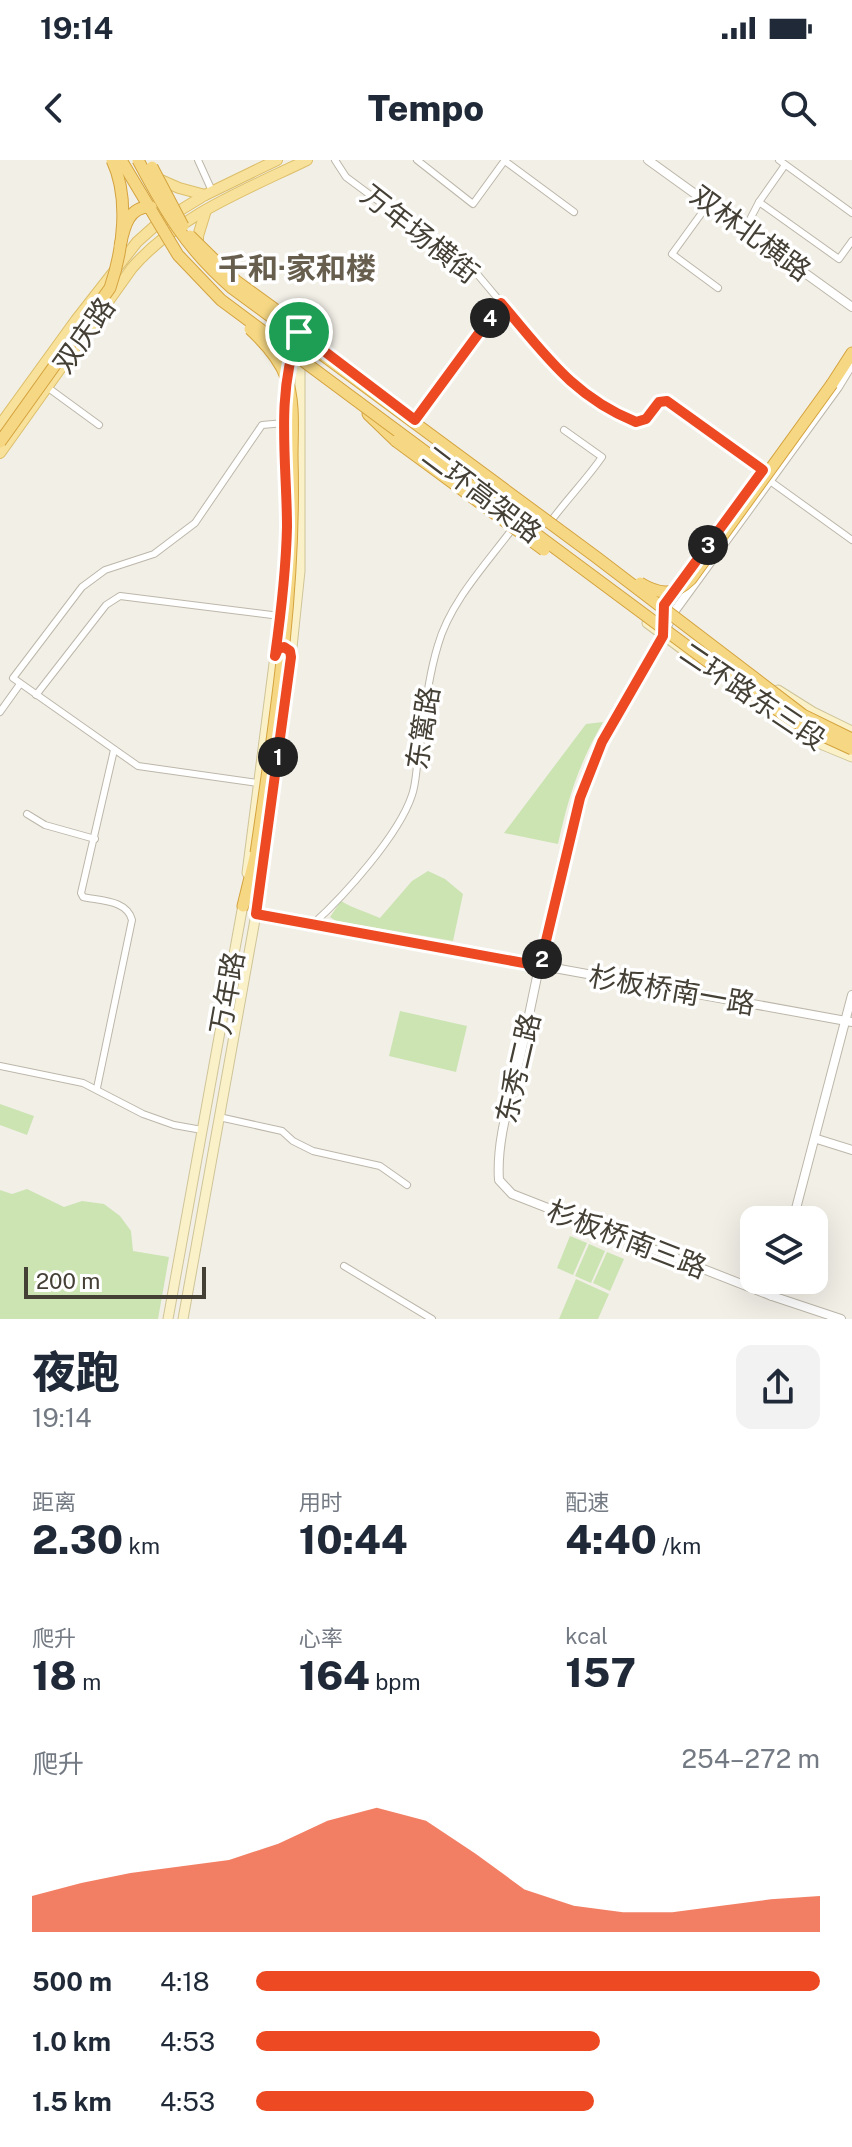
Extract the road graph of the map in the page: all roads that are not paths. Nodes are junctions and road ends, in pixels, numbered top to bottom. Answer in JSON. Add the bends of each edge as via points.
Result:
{"nodes":[{"id":1,"x":112,"y":160,"type":"edge"},
{"id":2,"x":123,"y":160,"type":"edge"},
{"id":3,"x":198,"y":160,"type":"edge"},
{"id":4,"x":277,"y":160,"type":"edge"},
{"id":5,"x":307,"y":160,"type":"edge"},
{"id":6,"x":335,"y":160,"type":"edge"},
{"id":7,"x":417,"y":160,"type":"edge"},
{"id":8,"x":505,"y":160,"type":"edge"},
{"id":9,"x":648,"y":160,"type":"edge"},
{"id":10,"x":779,"y":160,"type":"edge"},
{"id":11,"x":146,"y":164,"type":"edge"},
{"id":12,"x":785,"y":165,"type":"junction"},
{"id":13,"x":209,"y":193,"type":"junction"},
{"id":14,"x":759,"y":202,"type":"junction"},
{"id":15,"x":709,"y":203,"type":"junction"},
{"id":16,"x":206,"y":210,"type":"junction"},
{"id":17,"x":574,"y":212,"type":"dead end"},
{"id":18,"x":852,"y":213,"type":"edge"},
{"id":19,"x":171,"y":216,"type":"junction"},
{"id":20,"x":156,"y":225,"type":"junction"},
{"id":21,"x":178,"y":227,"type":"junction"},
{"id":22,"x":745,"y":229,"type":"junction"},
{"id":23,"x":190,"y":236,"type":"junction"},
{"id":24,"x":163,"y":237,"type":"junction"},
{"id":25,"x":852,"y":241,"type":"edge"},
{"id":26,"x":120,"y":246,"type":"junction"},
{"id":27,"x":202,"y":258,"type":"junction"},
{"id":28,"x":108,"y":278,"type":"junction"},
{"id":29,"x":718,"y":288,"type":"dead end"},
{"id":30,"x":221,"y":300,"type":"junction"},
{"id":31,"x":501,"y":303,"type":"junction"},
{"id":32,"x":852,"y":307,"type":"edge"},
{"id":33,"x":303,"y":336,"type":"junction"},
{"id":34,"x":852,"y":353,"type":"edge"},
{"id":35,"x":290,"y":355,"type":"junction"},
{"id":36,"x":300,"y":362,"type":"junction"},
{"id":37,"x":852,"y":364,"type":"edge"},
{"id":38,"x":47,"y":387,"type":"junction"},
{"id":39,"x":392,"y":404,"type":"junction"},
{"id":40,"x":359,"y":406,"type":"junction"},
{"id":41,"x":415,"y":420,"type":"junction"},
{"id":42,"x":1,"y":423,"type":"edge"},
{"id":43,"x":284,"y":423,"type":"junction"},
{"id":44,"x":99,"y":425,"type":"dead end"},
{"id":45,"x":564,"y":430,"type":"dead end"},
{"id":46,"x":9,"y":437,"type":"edge"},
{"id":47,"x":0,"y":453,"type":"edge"},
{"id":48,"x":763,"y":470,"type":"junction"},
{"id":49,"x":770,"y":481,"type":"junction"},
{"id":50,"x":551,"y":521,"type":"junction"},
{"id":51,"x":517,"y":522,"type":"junction"},
{"id":52,"x":851,"y":536,"type":"edge"},
{"id":53,"x":596,"y":557,"type":"junction"},
{"id":54,"x":664,"y":605,"type":"junction"},
{"id":55,"x":674,"y":612,"type":"junction"},
{"id":56,"x":280,"y":616,"type":"junction"},
{"id":57,"x":668,"y":636,"type":"junction"},
{"id":58,"x":275,"y":656,"type":"junction"},
{"id":59,"x":291,"y":657,"type":"junction"},
{"id":60,"x":20,"y":684,"type":"junction"},
{"id":61,"x":36,"y":695,"type":"junction"},
{"id":62,"x":0,"y":712,"type":"edge"},
{"id":63,"x":852,"y":731,"type":"edge"},
{"id":64,"x":852,"y":739,"type":"edge"},
{"id":65,"x":852,"y":749,"type":"edge"},
{"id":66,"x":114,"y":750,"type":"junction"},
{"id":67,"x":852,"y":757,"type":"edge"},
{"id":68,"x":258,"y":783,"type":"junction"},
{"id":69,"x":27,"y":814,"type":"dead end"},
{"id":70,"x":95,"y":839,"type":"junction"},
{"id":71,"x":243,"y":906,"type":"junction"},
{"id":72,"x":256,"y":914,"type":"junction"},
{"id":73,"x":313,"y":924,"type":"junction"},
{"id":74,"x":540,"y":966,"type":"junction"},
{"id":75,"x":852,"y":995,"type":"edge"},
{"id":76,"x":848,"y":1021,"type":"edge"},
{"id":77,"x":0,"y":1066,"type":"edge"},
{"id":78,"x":97,"y":1088,"type":"junction"},
{"id":79,"x":219,"y":1117,"type":"junction"},
{"id":80,"x":202,"y":1130,"type":"junction"},
{"id":81,"x":817,"y":1139,"type":"junction"},
{"id":82,"x":852,"y":1150,"type":"edge"},
{"id":83,"x":407,"y":1185,"type":"dead end"},
{"id":84,"x":504,"y":1188,"type":"joint"},
{"id":85,"x":797,"y":1206,"type":"edge"},
{"id":86,"x":344,"y":1266,"type":"dead end"},
{"id":87,"x":772,"y":1296,"type":"joint"},
{"id":88,"x":423,"y":1317,"type":"edge"},
{"id":89,"x":168,"y":1319,"type":"edge"},
{"id":90,"x":183,"y":1319,"type":"edge"},
{"id":91,"x":432,"y":1319,"type":"edge"},
{"id":92,"x":841,"y":1319,"type":"edge"}],
"edges":[{"from":1,"to":26,"type":"highway","bridge":true,"via":[[121,193]]},
{"from":2,"to":20,"type":"main road","name":"二环路东三段"},
{"from":2,"to":28,"type":"main road","via":[[125,227]]},
{"from":2,"to":30,"type":"highway","name":"二环高架路","bridge":true,"via":[[178,255]]},
{"from":3,"to":13,"type":"street"},
{"from":4,"to":13,"type":"main road","name":"双庆路"},
{"from":5,"to":16,"type":"main road","name":"双庆路"},
{"from":6,"to":31,"type":"street","name":"万年场横街","via":[[346,177],[478,275]]},
{"from":7,"to":8,"type":"street","via":[[473,204]]},
{"from":8,"to":17,"type":"street"},
{"from":9,"to":15,"type":"street","name":"双林北横路"},
{"from":10,"to":12,"type":"street"},
{"from":11,"to":13,"type":"main road","via":[[179,188]]},
{"from":11,"to":19,"type":"main road","name":"二环路东三段"},
{"from":11,"to":23,"type":"highway","bridge":true},
{"from":11,"to":39,"type":"highway","name":"二环高架路","bridge":true,"via":[[180,234],[210,268]]},
{"from":12,"to":14,"type":"street"},
{"from":12,"to":18,"type":"street"},
{"from":13,"to":19,"type":"main road","name":"双庆路"},
{"from":14,"to":22,"type":"street"},
{"from":14,"to":25,"type":"street","via":[[839,259]]},
{"from":15,"to":22,"type":"street","name":"双林北横路"},
{"from":15,"to":29,"type":"street","via":[[672,254]]},
{"from":16,"to":21,"type":"main road","name":"双庆路"},
{"from":16,"to":27,"type":"main road","via":[[198,236]]},
{"from":19,"to":20,"type":"main road","name":"双庆路"},
{"from":19,"to":21,"type":"main road","name":"二环路东三段"},
{"from":20,"to":24,"type":"main road","name":"二环路东三段"},
{"from":20,"to":28,"type":"main road","name":"双庆路"},
{"from":21,"to":24,"type":"main road","name":"双庆路"},
{"from":21,"to":27,"type":"main road","name":"二环路东三段"},
{"from":22,"to":32,"type":"street","name":"双林北横路"},
{"from":23,"to":26,"type":"highway","bridge":true,"via":[[163,211],[143,207],[129,218]]},
{"from":23,"to":39,"type":"highway","bridge":true,"via":[[236,281],[363,375]]},
{"from":24,"to":35,"type":"main road","name":"二环路东三段","via":[[213,297]]},
{"from":24,"to":38,"type":"main road","name":"双庆路","via":[[132,268]]},
{"from":26,"to":46,"type":"highway","bridge":true,"via":[[102,302]]},
{"from":27,"to":33,"type":"main road","name":"二环路东三段"},
{"from":28,"to":42,"type":"main road","name":"双庆路"},
{"from":30,"to":57,"type":"highway","name":"二环高架路","bridge":true},
{"from":30,"to":71,"type":"highway","bridge":true,"via":[[269,347],[286,377],[291,406],[292,563],[256,853]]},
{"from":31,"to":41,"type":"street"},
{"from":31,"to":48,"type":"street","name":"万年场横街","via":[[584,394],[636,422],[667,401]]},
{"from":33,"to":35,"type":"main road","name":"万年路"},
{"from":33,"to":36,"type":"main road","name":"万年路"},
{"from":33,"to":41,"type":"main road","name":"二环路东三段"},
{"from":34,"to":48,"type":"street"},
{"from":34,"to":53,"type":"highway","bridge":true,"via":[[682,588],[651,590]]},
{"from":35,"to":36,"type":"main road","name":"二环路东三段"},
{"from":35,"to":43,"type":"main road","name":"万年路"},
{"from":36,"to":40,"type":"main road","name":"二环路东三段"},
{"from":36,"to":59,"type":"main road","name":"万年路","via":[[300,571]]},
{"from":37,"to":49,"type":"street","name":"东秀二路"},
{"from":38,"to":44,"type":"street"},
{"from":38,"to":46,"type":"main road","name":"双庆路"},
{"from":39,"to":53,"type":"highway","name":"二环高架路","bridge":true},
{"from":40,"to":51,"type":"main road","name":"二环路东三段"},
{"from":40,"to":57,"type":"highway","bridge":true,"via":[[396,441]]},
{"from":41,"to":50,"type":"main road","name":"二环路东三段"},
{"from":42,"to":46,"type":"street"},
{"from":42,"to":46,"type":"street"},
{"from":43,"to":56,"type":"main road","name":"万年路","via":[[287,525]]},
{"from":43,"to":60,"type":"street","via":[[262,425],[195,523],[154,554],[105,570],[82,587],[13,678]]},
{"from":45,"to":50,"type":"street","via":[[602,457]]},
{"from":46,"to":47,"type":"main road","name":"双庆路"},
{"from":48,"to":54,"type":"street"},
{"from":49,"to":52,"type":"street"},
{"from":49,"to":55,"type":"street","name":"东秀二路"},
{"from":50,"to":54,"type":"main road","name":"二环路东三段"},
{"from":51,"to":57,"type":"main road","name":"二环路东三段"},
{"from":51,"to":73,"type":"street","name":"东篱路","via":[[444,628],[412,794],[400,819]]},
{"from":53,"to":64,"type":"highway","name":"二环高架路","bridge":true,"via":[[803,715]]},
{"from":54,"to":55,"type":"main road","name":"二环路东三段"},
{"from":54,"to":57,"type":"street"},
{"from":55,"to":57,"type":"street","name":"东秀二路"},
{"from":55,"to":63,"type":"main road","name":"二环路东三段","via":[[773,687]]},
{"from":56,"to":58,"type":"main road","name":"万年路"},
{"from":56,"to":61,"type":"street","via":[[120,596],[106,605]]},
{"from":57,"to":65,"type":"highway","name":"二环高架路","bridge":true,"via":[[804,727]]},
{"from":57,"to":67,"type":"main road","name":"二环路东三段","via":[[759,705],[818,743]]},
{"from":57,"to":74,"type":"street","name":"东秀二路","via":[[588,772]]},
{"from":58,"to":59,"type":"main road","via":[[284,647]]},
{"from":58,"to":68,"type":"main road","name":"万年路"},
{"from":59,"to":72,"type":"main road","name":"万年路"},
{"from":60,"to":61,"type":"street"},
{"from":60,"to":62,"type":"street"},
{"from":61,"to":66,"type":"street"},
{"from":66,"to":68,"type":"street","via":[[138,766]]},
{"from":66,"to":70,"type":"street"},
{"from":68,"to":71,"type":"main road","name":"万年路"},
{"from":69,"to":70,"type":"street","via":[[45,825]]},
{"from":70,"to":78,"type":"street","via":[[81,893],[123,905],[132,920]]},
{"from":71,"to":80,"type":"main road","name":"万年路"},
{"from":72,"to":73,"type":"street","name":"杉板桥南一路"},
{"from":72,"to":79,"type":"main road","name":"万年路"},
{"from":73,"to":74,"type":"street","name":"杉板桥南一路"},
{"from":74,"to":76,"type":"street","name":"杉板桥南一路"},
{"from":74,"to":84,"type":"street","name":"东秀二路","via":[[502,1137],[498,1167]]},
{"from":75,"to":76,"type":"street"},
{"from":76,"to":81,"type":"street"},
{"from":77,"to":78,"type":"street"},
{"from":78,"to":80,"type":"street","via":[[143,1114]]},
{"from":79,"to":83,"type":"street","via":[[282,1131],[313,1151],[380,1166]]},
{"from":79,"to":90,"type":"main road","name":"万年路"},
{"from":80,"to":89,"type":"main road","name":"万年路"},
{"from":81,"to":82,"type":"street"},
{"from":81,"to":85,"type":"street"},
{"from":84,"to":87,"type":"street","name":"杉板桥南三路"},
{"from":86,"to":88,"type":"street"},
{"from":87,"to":92,"type":"street","name":"杉板桥南三路"},
{"from":88,"to":91,"type":"street"}]}
